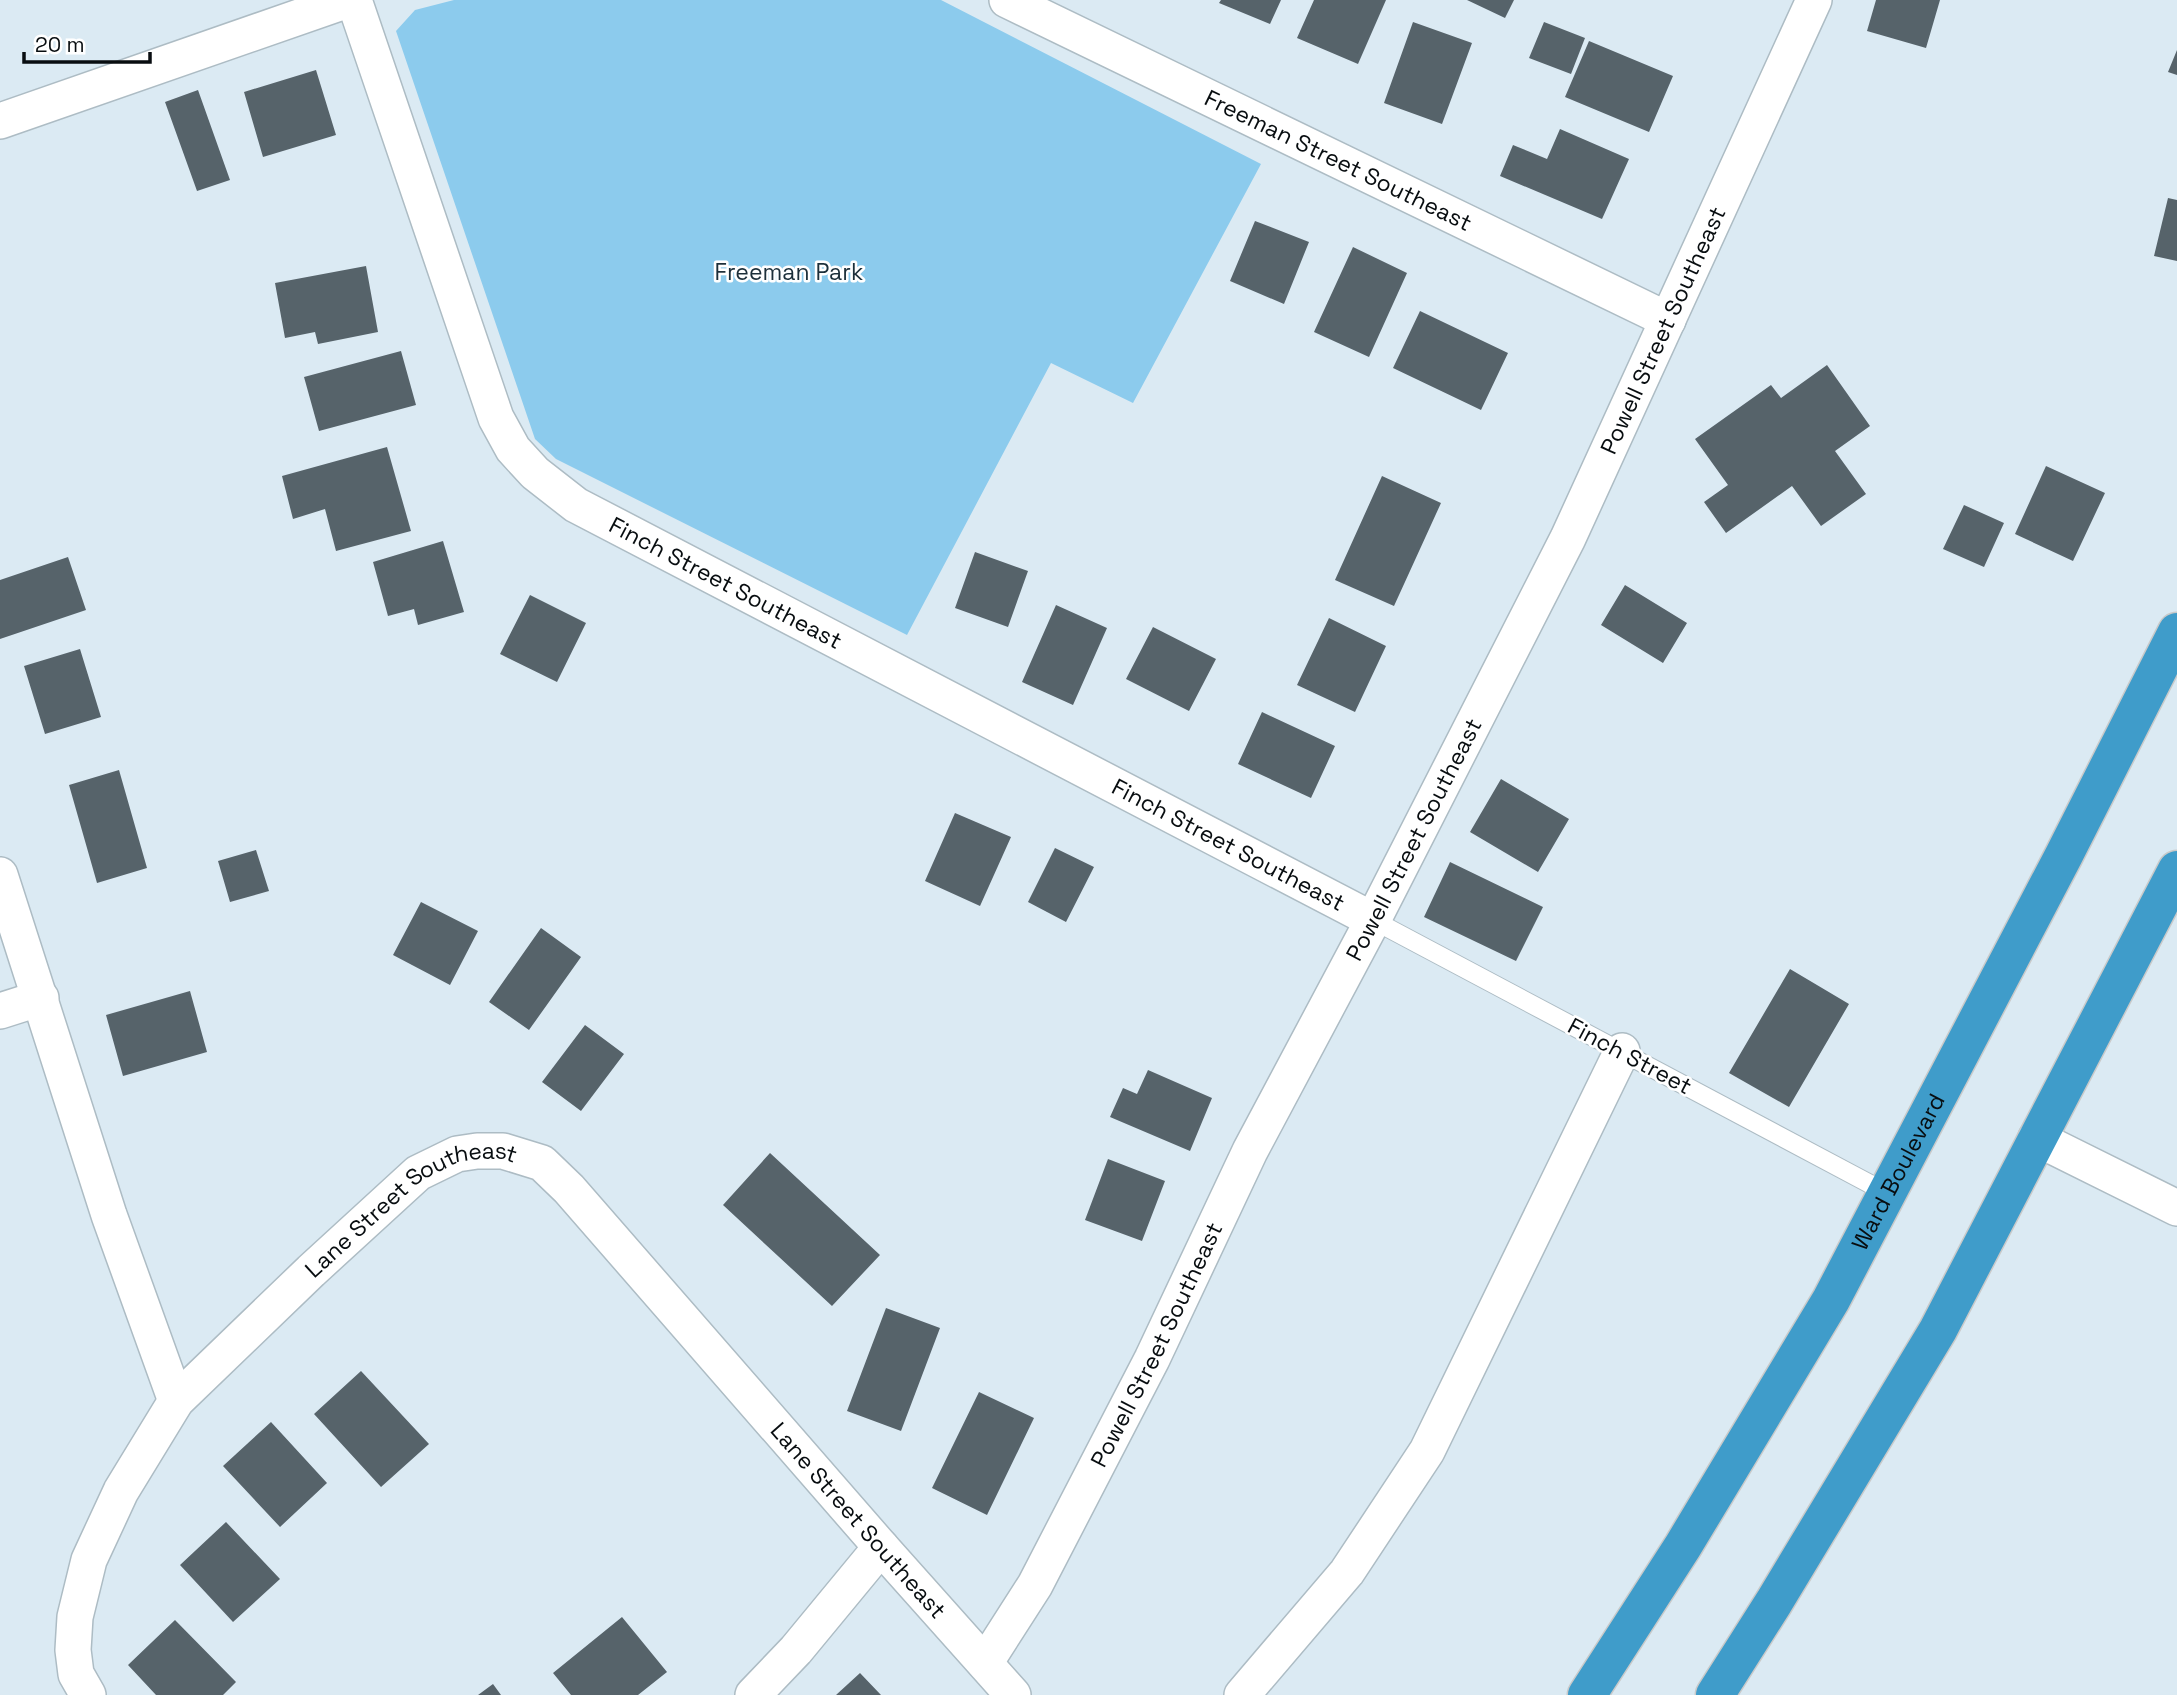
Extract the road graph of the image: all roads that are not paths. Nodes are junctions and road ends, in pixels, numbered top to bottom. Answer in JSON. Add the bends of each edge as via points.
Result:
{"nodes":[{"id":1,"x":351,"y":0,"type":"edge"},
{"id":2,"x":1007,"y":0,"type":"edge"},
{"id":3,"x":1815,"y":0,"type":"edge"},
{"id":4,"x":0,"y":121,"type":"edge"},
{"id":5,"x":1668,"y":320,"type":"junction"},
{"id":6,"x":2177,"y":632,"type":"edge"},
{"id":7,"x":2177,"y":870,"type":"edge"},
{"id":8,"x":0,"y":874,"type":"edge"},
{"id":9,"x":1373,"y":920,"type":"junction"},
{"id":10,"x":41,"y":998,"type":"junction"},
{"id":11,"x":0,"y":1011,"type":"edge"},
{"id":12,"x":1622,"y":1051,"type":"junction"},
{"id":13,"x":2036,"y":1138,"type":"junction"},
{"id":14,"x":1887,"y":1194,"type":"junction"},
{"id":15,"x":2177,"y":1209,"type":"edge"},
{"id":16,"x":176,"y":1401,"type":"junction"},
{"id":17,"x":881,"y":1547,"type":"junction"},
{"id":18,"x":985,"y":1663,"type":"junction"},
{"id":19,"x":88,"y":1695,"type":"edge"},
{"id":20,"x":753,"y":1695,"type":"edge"},
{"id":21,"x":1013,"y":1695,"type":"edge"},
{"id":22,"x":1242,"y":1695,"type":"edge"},
{"id":23,"x":1587,"y":1695,"type":"edge"},
{"id":24,"x":1715,"y":1695,"type":"edge"}],
"edges":[{"from":1,"to":4,"type":"street"},
{"from":1,"to":9,"type":"street","name":"Finch Street Southeast","via":[[496,418],[513,449],[535,473],[576,505]]},
{"from":2,"to":5,"type":"street","name":"Freeman Street Southeast"},
{"from":3,"to":5,"type":"street","name":"Powell Street Southeast"},
{"from":5,"to":9,"type":"street","name":"Powell Street Southeast","via":[[1568,538]]},
{"from":6,"to":14,"type":"highway","name":"Ward Boulevard"},
{"from":7,"to":13,"type":"highway"},
{"from":8,"to":10,"type":"street"},
{"from":9,"to":12,"type":"lane","name":"Finch Street"},
{"from":9,"to":18,"type":"street","name":"Powell Street Southeast","via":[[1250,1151],[1152,1359],[1056,1545]]},
{"from":10,"to":11,"type":"street"},
{"from":10,"to":16,"type":"street","via":[[109,1215]]},
{"from":12,"to":14,"type":"lane","name":"Finch Street"},
{"from":12,"to":22,"type":"street","via":[[1427,1451],[1347,1572]]},
{"from":13,"to":15,"type":"street"},
{"from":13,"to":24,"type":"highway","via":[[1938,1330]]},
{"from":14,"to":23,"type":"highway","name":"Ward Boulevard","via":[[1830,1300],[1683,1546]]},
{"from":16,"to":17,"type":"street","name":"Lane Street Southeast","via":[[418,1173],[457,1154],[503,1151],[542,1163],[569,1189]]},
{"from":16,"to":19,"type":"street","name":"Lane Street Southeast","via":[[121,1491],[89,1560],[75,1617],[73,1650],[76,1674]]},
{"from":17,"to":18,"type":"street","name":"Lane Street Southeast"},
{"from":17,"to":20,"type":"street"},
{"from":18,"to":21,"type":"street","name":"Lane Street Southeast"}]}
